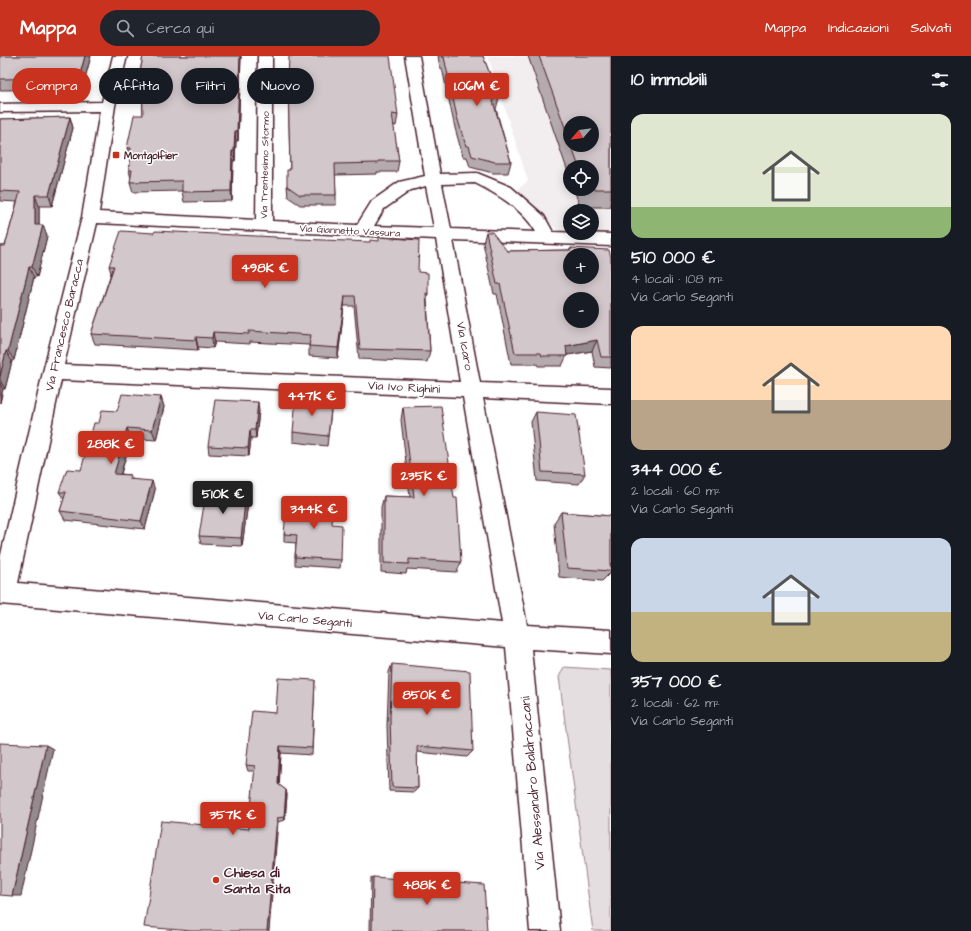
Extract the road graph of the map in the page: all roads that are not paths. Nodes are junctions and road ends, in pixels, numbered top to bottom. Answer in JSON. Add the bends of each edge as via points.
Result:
{"nodes":[{"id":1,"x":120,"y":56,"type":"edge"},
{"id":2,"x":265,"y":56,"type":"edge"},
{"id":3,"x":412,"y":56,"type":"edge"},
{"id":4,"x":108,"y":106,"type":"junction"},
{"id":5,"x":0,"y":108,"type":"edge"},
{"id":6,"x":433,"y":179,"type":"junction"},
{"id":7,"x":90,"y":217,"type":"junction"},
{"id":8,"x":264,"y":225,"type":"junction"},
{"id":9,"x":362,"y":231,"type":"junction"},
{"id":10,"x":444,"y":234,"type":"junction"},
{"id":11,"x":548,"y":238,"type":"junction"},
{"id":12,"x":611,"y":240,"type":"edge"},
{"id":13,"x":53,"y":372,"type":"junction"},
{"id":14,"x":473,"y":390,"type":"junction"},
{"id":15,"x":611,"y":396,"type":"edge"},
{"id":16,"x":2,"y":593,"type":"edge"},
{"id":17,"x":518,"y":636,"type":"junction"},
{"id":18,"x":611,"y":642,"type":"edge"},
{"id":19,"x":545,"y":931,"type":"edge"}],
"edges":[{"from":1,"to":4,"type":"street","name":"Via Francesco Baracca"},
{"from":2,"to":8,"type":"street","name":"Via Trentesimo Stormo"},
{"from":3,"to":6,"type":"street","name":"Via Icaro"},
{"from":4,"to":5,"type":"street"},
{"from":4,"to":7,"type":"street","name":"Via Francesco Baracca"},
{"from":6,"to":9,"type":"street","via":[[405,186],[378,205]]},
{"from":6,"to":10,"type":"street","name":"Via Icaro"},
{"from":6,"to":11,"type":"street","via":[[477,178],[505,191],[538,220]]},
{"from":7,"to":8,"type":"street","name":"Via Giannetto Vassura"},
{"from":7,"to":13,"type":"street","name":"Via Francesco Baracca"},
{"from":8,"to":9,"type":"street","name":"Via Giannetto Vassura"},
{"from":9,"to":10,"type":"street","name":"Via Giannetto Vassura"},
{"from":10,"to":11,"type":"street","name":"Via Giannetto Vassura"},
{"from":10,"to":14,"type":"street","name":"Via Icaro"},
{"from":11,"to":12,"type":"street","name":"Via Giannetto Vassura"},
{"from":13,"to":14,"type":"street","name":"Via Ivo Righini"},
{"from":13,"to":16,"type":"street","name":"Via Francesco Baracca"},
{"from":14,"to":15,"type":"street","name":"Via Ivo Righini"},
{"from":14,"to":17,"type":"street","name":"Via Icaro"},
{"from":16,"to":17,"type":"street","name":"Via Carlo Seganti"},
{"from":17,"to":18,"type":"street","name":"Via Carlo Seganti"},
{"from":17,"to":19,"type":"street","name":"Via Alessandro Baldraccani"}]}
